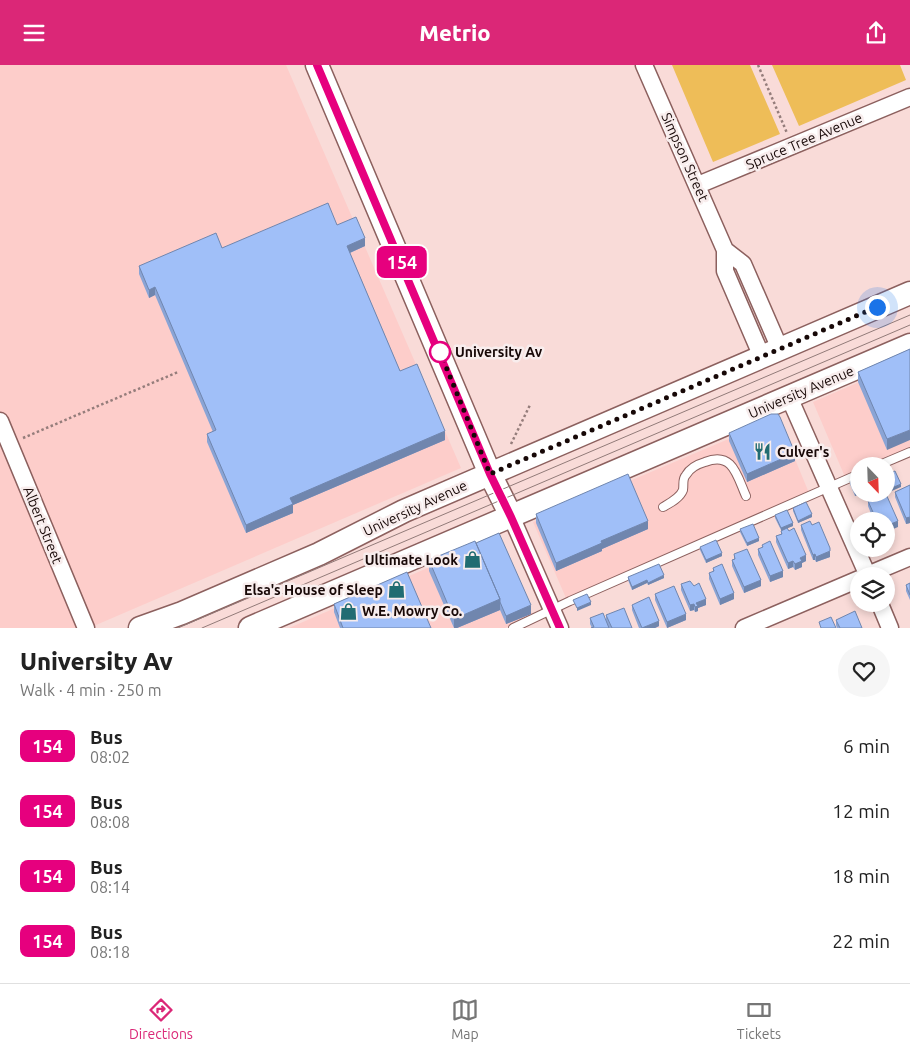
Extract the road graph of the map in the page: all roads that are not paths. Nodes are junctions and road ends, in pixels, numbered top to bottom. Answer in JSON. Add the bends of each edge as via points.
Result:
{"nodes":[{"id":1,"x":317,"y":65,"type":"edge"},
{"id":2,"x":644,"y":65,"type":"edge"},
{"id":3,"x":910,"y":97,"type":"edge"},
{"id":4,"x":698,"y":185,"type":"junction"},
{"id":5,"x":910,"y":293,"type":"edge"},
{"id":6,"x":910,"y":345,"type":"edge"},
{"id":7,"x":771,"y":353,"type":"junction"},
{"id":8,"x":790,"y":397,"type":"junction"},
{"id":9,"x":0,"y":421,"type":"edge"},
{"id":10,"x":910,"y":452,"type":"edge"},
{"id":11,"x":895,"y":458,"type":"edge"},
{"id":12,"x":490,"y":474,"type":"junction"},
{"id":13,"x":850,"y":478,"type":"edge"},
{"id":14,"x":829,"y":487,"type":"junction"},
{"id":15,"x":746,"y":496,"type":"dead end"},
{"id":16,"x":663,"y":507,"type":"dead end"},
{"id":17,"x":511,"y":517,"type":"junction"},
{"id":18,"x":910,"y":557,"type":"edge"},
{"id":19,"x":861,"y":567,"type":"edge"},
{"id":20,"x":888,"y":567,"type":"edge"},
{"id":21,"x":850,"y":583,"type":"edge"},
{"id":22,"x":552,"y":610,"type":"junction"},
{"id":23,"x":883,"y":612,"type":"edge"},
{"id":24,"x":86,"y":628,"type":"edge"},
{"id":25,"x":140,"y":628,"type":"edge"},
{"id":26,"x":250,"y":628,"type":"edge"},
{"id":27,"x":514,"y":628,"type":"edge"},
{"id":28,"x":560,"y":628,"type":"edge"},
{"id":29,"x":744,"y":628,"type":"edge"},
{"id":30,"x":890,"y":628,"type":"edge"}],
"edges":[{"from":1,"to":12,"type":"main road"},
{"from":2,"to":4,"type":"street","name":"Simpson Street"},
{"from":3,"to":4,"type":"street","name":"Spruce Tree Avenue"},
{"from":4,"to":7,"type":"street","name":"Simpson Street","via":[[725,250],[744,264]]},
{"from":5,"to":7,"type":"main road","name":"University Avenue"},
{"from":6,"to":8,"type":"main road","name":"University Avenue"},
{"from":7,"to":12,"type":"main road","name":"University Avenue"},
{"from":8,"to":14,"type":"street"},
{"from":8,"to":17,"type":"main road","name":"University Avenue"},
{"from":9,"to":24,"type":"street","name":"Albert Street"},
{"from":10,"to":11,"type":"lane"},
{"from":12,"to":17,"type":"main road"},
{"from":12,"to":25,"type":"main road","name":"University Avenue","via":[[404,511],[320,554]]},
{"from":13,"to":14,"type":"lane"},
{"from":14,"to":19,"type":"street"},
{"from":14,"to":22,"type":"lane"},
{"from":15,"to":16,"type":"lane","via":[[734,468],[722,459],[712,459],[686,473],[681,494]]},
{"from":17,"to":22,"type":"street"},
{"from":17,"to":26,"type":"main road","name":"University Avenue"},
{"from":18,"to":20,"type":"street"},
{"from":21,"to":29,"type":"street"},
{"from":22,"to":27,"type":"lane"},
{"from":22,"to":28,"type":"street"},
{"from":23,"to":30,"type":"street"}]}
